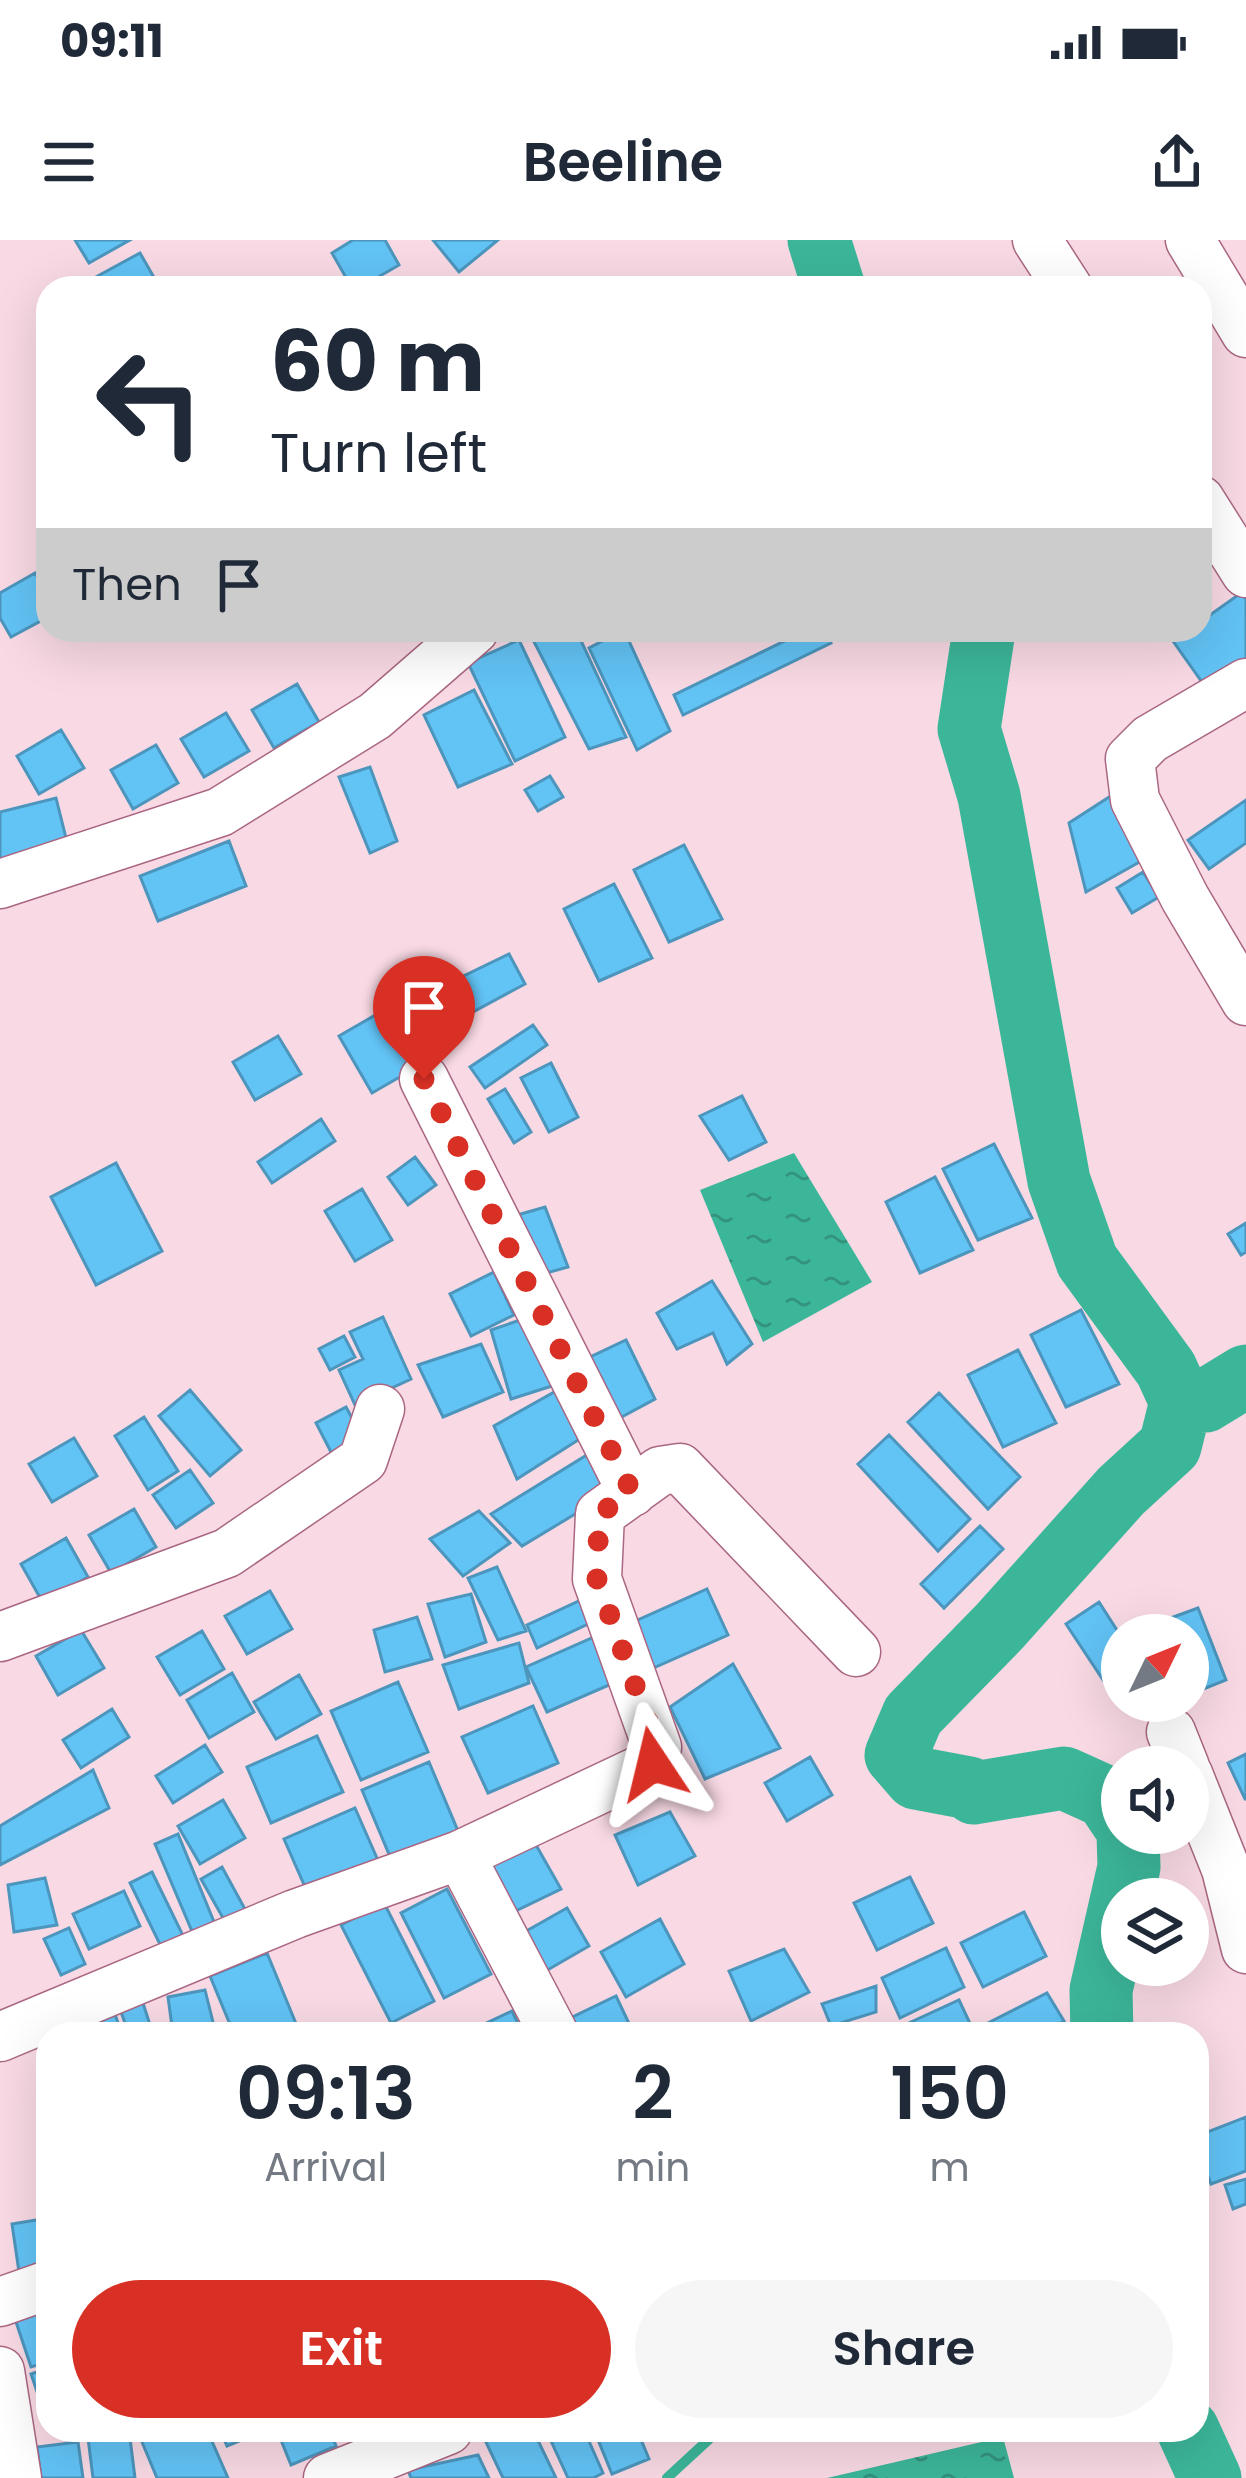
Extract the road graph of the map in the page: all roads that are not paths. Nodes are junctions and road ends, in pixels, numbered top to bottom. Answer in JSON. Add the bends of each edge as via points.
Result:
{"nodes":[{"id":1,"x":1037,"y":240,"type":"edge"},
{"id":2,"x":1190,"y":240,"type":"edge"},
{"id":3,"x":1060,"y":276,"type":"edge"},
{"id":4,"x":1212,"y":276,"type":"edge"},
{"id":5,"x":1212,"y":277,"type":"edge"},
{"id":6,"x":1246,"y":333,"type":"edge"},
{"id":7,"x":1212,"y":519,"type":"edge"},
{"id":8,"x":1246,"y":573,"type":"edge"},
{"id":9,"x":460,"y":642,"type":"edge"},
{"id":10,"x":1246,"y":683,"type":"edge"},
{"id":11,"x":0,"y":884,"type":"edge"},
{"id":12,"x":1246,"y":1001,"type":"edge"},
{"id":13,"x":424,"y":1079,"type":"dead end"},
{"id":14,"x":380,"y":1409,"type":"dead end"},
{"id":15,"x":632,"y":1492,"type":"junction"},
{"id":16,"x":0,"y":1637,"type":"edge"},
{"id":17,"x":856,"y":1652,"type":"dead end"},
{"id":18,"x":1209,"y":1826,"type":"edge"},
{"id":19,"x":460,"y":1855,"type":"junction"},
{"id":20,"x":1246,"y":1949,"type":"edge"},
{"id":21,"x":548,"y":2022,"type":"edge"},
{"id":22,"x":0,"y":2036,"type":"edge"},
{"id":23,"x":36,"y":2289,"type":"edge"},
{"id":24,"x":0,"y":2302,"type":"edge"},
{"id":25,"x":0,"y":2371,"type":"edge"},
{"id":26,"x":418,"y":2442,"type":"edge"},
{"id":27,"x":17,"y":2478,"type":"edge"},
{"id":28,"x":328,"y":2478,"type":"edge"}],
"edges":[{"from":1,"to":3,"type":"street"},
{"from":2,"to":4,"type":"street"},
{"from":5,"to":6,"type":"street"},
{"from":7,"to":8,"type":"street"},
{"from":9,"to":11,"type":"street","via":[[375,716],[220,812]]},
{"from":10,"to":12,"type":"street","via":[[1130,759],[1135,800]]},
{"from":13,"to":15,"type":"street"},
{"from":14,"to":16,"type":"street","via":[[363,1460],[227,1553]]},
{"from":15,"to":17,"type":"street","via":[[680,1468]]},
{"from":15,"to":19,"type":"street","via":[[599,1514],[597,1579],[657,1747],[653,1764]]},
{"from":18,"to":20,"type":"street"},
{"from":19,"to":21,"type":"street"},
{"from":19,"to":22,"type":"street"},
{"from":23,"to":24,"type":"street"},
{"from":25,"to":27,"type":"street"},
{"from":26,"to":28,"type":"street"}]}
